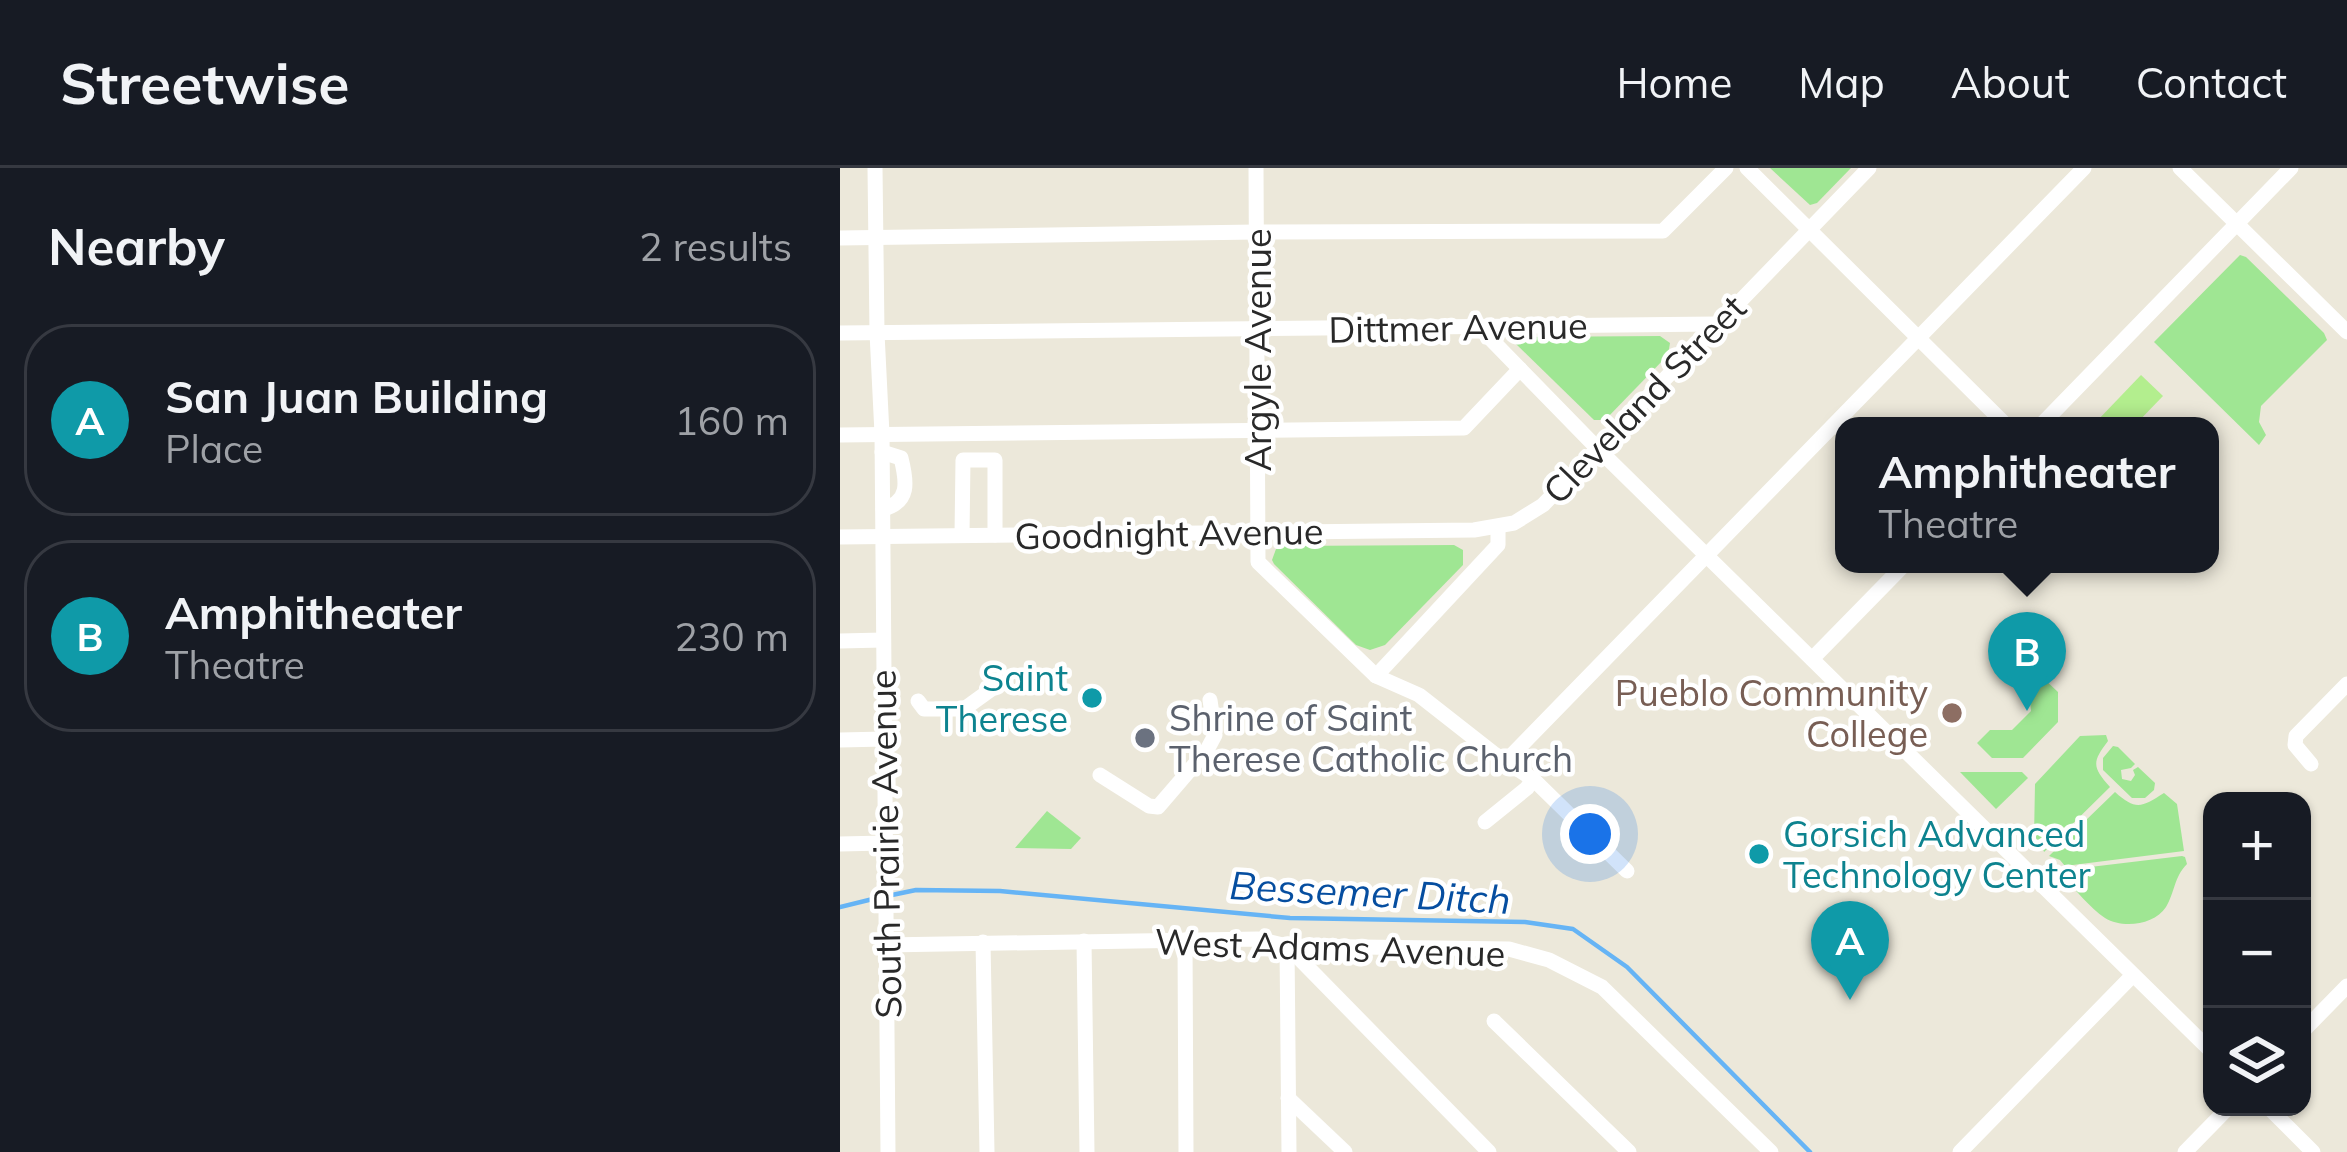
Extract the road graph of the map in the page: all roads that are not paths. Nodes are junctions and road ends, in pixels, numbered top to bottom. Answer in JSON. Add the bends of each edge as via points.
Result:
{"nodes":[{"id":1,"x":875,"y":168,"type":"edge"},
{"id":2,"x":1256,"y":168,"type":"edge"},
{"id":3,"x":1726,"y":168,"type":"edge"},
{"id":4,"x":1747,"y":168,"type":"edge"},
{"id":5,"x":1869,"y":168,"type":"edge"},
{"id":6,"x":2084,"y":168,"type":"edge"},
{"id":7,"x":2180,"y":168,"type":"edge"},
{"id":8,"x":2291,"y":168,"type":"edge"},
{"id":9,"x":2236,"y":224,"type":"junction"},
{"id":10,"x":1808,"y":231,"type":"junction"},
{"id":11,"x":1256,"y":232,"type":"junction"},
{"id":12,"x":876,"y":237,"type":"junction"},
{"id":13,"x":840,"y":238,"type":"edge"},
{"id":14,"x":1716,"y":324,"type":"junction"},
{"id":15,"x":1478,"y":326,"type":"junction"},
{"id":16,"x":1256,"y":329,"type":"junction"},
{"id":17,"x":2347,"y":332,"type":"edge"},
{"id":18,"x":840,"y":333,"type":"edge"},
{"id":19,"x":877,"y":333,"type":"junction"},
{"id":20,"x":1918,"y":338,"type":"junction"},
{"id":21,"x":1520,"y":369,"type":"junction"},
{"id":22,"x":1840,"y":417,"type":"edge"},
{"id":23,"x":1998,"y":417,"type":"edge"},
{"id":24,"x":2049,"y":417,"type":"edge"},
{"id":25,"x":1835,"y":423,"type":"edge"},
{"id":26,"x":1257,"y":430,"type":"junction"},
{"id":27,"x":840,"y":435,"type":"edge"},
{"id":28,"x":882,"y":443,"type":"junction"},
{"id":29,"x":1598,"y":449,"type":"junction"},
{"id":30,"x":1498,"y":528,"type":"junction"},
{"id":31,"x":1258,"y":532,"type":"junction"},
{"id":32,"x":995,"y":535,"type":"junction"},
{"id":33,"x":962,"y":536,"type":"junction"},
{"id":34,"x":840,"y":537,"type":"edge"},
{"id":35,"x":883,"y":537,"type":"junction"},
{"id":36,"x":1706,"y":554,"type":"junction"},
{"id":37,"x":1896,"y":573,"type":"edge"},
{"id":38,"x":883,"y":640,"type":"junction"},
{"id":39,"x":840,"y":641,"type":"edge"},
{"id":40,"x":1812,"y":659,"type":"junction"},
{"id":41,"x":1376,"y":676,"type":"junction"},
{"id":42,"x":1000,"y":683,"type":"dead end"},
{"id":43,"x":2347,"y":684,"type":"edge"},
{"id":44,"x":1210,"y":700,"type":"dead end"},
{"id":45,"x":918,"y":701,"type":"dead end"},
{"id":46,"x":840,"y":740,"type":"edge"},
{"id":47,"x":884,"y":740,"type":"junction"},
{"id":48,"x":1500,"y":757,"type":"junction"},
{"id":49,"x":2311,"y":764,"type":"dead end"},
{"id":50,"x":1100,"y":775,"type":"dead end"},
{"id":51,"x":1533,"y":779,"type":"junction"},
{"id":52,"x":1485,"y":822,"type":"dead end"},
{"id":53,"x":885,"y":843,"type":"junction"},
{"id":54,"x":840,"y":844,"type":"edge"},
{"id":55,"x":1627,"y":871,"type":"dead end"},
{"id":56,"x":885,"y":939,"type":"junction"},
{"id":57,"x":1185,"y":940,"type":"junction"},
{"id":58,"x":1084,"y":941,"type":"junction"},
{"id":59,"x":983,"y":942,"type":"junction"},
{"id":60,"x":1287,"y":946,"type":"junction"},
{"id":61,"x":2133,"y":975,"type":"junction"},
{"id":62,"x":2347,"y":986,"type":"edge"},
{"id":63,"x":1494,"y":1021,"type":"dead end"},
{"id":64,"x":2311,"y":1023,"type":"edge"},
{"id":65,"x":2203,"y":1043,"type":"edge"},
{"id":66,"x":1288,"y":1098,"type":"junction"},
{"id":67,"x":2220,"y":1116,"type":"edge"},
{"id":68,"x":2277,"y":1116,"type":"edge"},
{"id":69,"x":1487,"y":1151,"type":"edge"},
{"id":70,"x":888,"y":1152,"type":"edge"},
{"id":71,"x":987,"y":1152,"type":"edge"},
{"id":72,"x":1087,"y":1152,"type":"edge"},
{"id":73,"x":1186,"y":1152,"type":"edge"},
{"id":74,"x":1289,"y":1152,"type":"edge"},
{"id":75,"x":1345,"y":1152,"type":"edge"},
{"id":76,"x":1629,"y":1152,"type":"edge"},
{"id":77,"x":1772,"y":1152,"type":"edge"},
{"id":78,"x":1960,"y":1152,"type":"edge"},
{"id":79,"x":2186,"y":1152,"type":"edge"},
{"id":80,"x":2313,"y":1152,"type":"edge"}],
"edges":[{"from":1,"to":12,"type":"street","name":"South Prairie Avenue"},
{"from":2,"to":11,"type":"street","name":"Argyle Avenue"},
{"from":3,"to":11,"type":"street","via":[[1664,231]]},
{"from":4,"to":10,"type":"street"},
{"from":5,"to":10,"type":"street","name":"Cleveland Street"},
{"from":6,"to":20,"type":"street"},
{"from":7,"to":9,"type":"street"},
{"from":8,"to":9,"type":"street"},
{"from":9,"to":17,"type":"street"},
{"from":9,"to":24,"type":"street"},
{"from":10,"to":14,"type":"street","name":"Cleveland Street"},
{"from":10,"to":20,"type":"street"},
{"from":11,"to":12,"type":"street"},
{"from":11,"to":16,"type":"street","name":"Argyle Avenue"},
{"from":12,"to":13,"type":"street"},
{"from":12,"to":19,"type":"street","name":"South Prairie Avenue"},
{"from":14,"to":15,"type":"street","name":"Dittmer Avenue"},
{"from":14,"to":29,"type":"street","name":"Cleveland Street"},
{"from":15,"to":16,"type":"street","name":"Dittmer Avenue"},
{"from":15,"to":21,"type":"street"},
{"from":16,"to":19,"type":"street","name":"Dittmer Avenue"},
{"from":16,"to":26,"type":"street","name":"Argyle Avenue"},
{"from":18,"to":19,"type":"street","name":"Dittmer Avenue"},
{"from":19,"to":28,"type":"street","name":"South Prairie Avenue"},
{"from":20,"to":22,"type":"street"},
{"from":20,"to":23,"type":"street"},
{"from":21,"to":26,"type":"street","via":[[1464,428]]},
{"from":21,"to":29,"type":"street"},
{"from":25,"to":36,"type":"street"},
{"from":26,"to":28,"type":"street"},
{"from":26,"to":31,"type":"street","name":"Argyle Avenue"},
{"from":27,"to":28,"type":"street"},
{"from":28,"to":35,"type":"street","name":"South Prairie Avenue"},
{"from":29,"to":30,"type":"street","name":"Cleveland Street","via":[[1530,515]]},
{"from":29,"to":36,"type":"street"},
{"from":30,"to":31,"type":"street","name":"Goodnight Avenue"},
{"from":30,"to":41,"type":"street","name":"Cleveland Street","via":[[1498,545]]},
{"from":31,"to":32,"type":"street","name":"Goodnight Avenue"},
{"from":31,"to":41,"type":"street","via":[[1258,562]]},
{"from":32,"to":33,"type":"street","name":"Goodnight Avenue"},
{"from":32,"to":33,"type":"street","via":[[995,460],[962,460]]},
{"from":33,"to":35,"type":"street","name":"Goodnight Avenue"},
{"from":34,"to":35,"type":"street","name":"Goodnight Avenue"},
{"from":35,"to":38,"type":"street","name":"South Prairie Avenue"},
{"from":36,"to":40,"type":"street"},
{"from":36,"to":48,"type":"street"},
{"from":37,"to":40,"type":"street"},
{"from":38,"to":39,"type":"street"},
{"from":38,"to":47,"type":"street","name":"South Prairie Avenue"},
{"from":40,"to":61,"type":"street"},
{"from":41,"to":48,"type":"street","via":[[1419,695]]},
{"from":42,"to":45,"type":"street","via":[[964,709],[924,709]]},
{"from":43,"to":49,"type":"street","via":[[2296,736]]},
{"from":44,"to":50,"type":"street","via":[[1214,735],[1207,750],[1158,807]]},
{"from":46,"to":47,"type":"street"},
{"from":47,"to":53,"type":"street","name":"South Prairie Avenue"},
{"from":48,"to":51,"type":"street"},
{"from":51,"to":52,"type":"street"},
{"from":51,"to":55,"type":"street"},
{"from":53,"to":54,"type":"street"},
{"from":53,"to":56,"type":"street","name":"South Prairie Avenue"},
{"from":56,"to":59,"type":"street","name":"West Adams Avenue"},
{"from":56,"to":70,"type":"street","name":"South Prairie Avenue"},
{"from":57,"to":58,"type":"street","name":"West Adams Avenue"},
{"from":57,"to":60,"type":"street","name":"West Adams Avenue"},
{"from":57,"to":73,"type":"street"},
{"from":58,"to":59,"type":"street","name":"West Adams Avenue"},
{"from":58,"to":72,"type":"street"},
{"from":59,"to":71,"type":"street"},
{"from":60,"to":66,"type":"street"},
{"from":60,"to":69,"type":"street"},
{"from":60,"to":77,"type":"street","name":"West Adams Avenue","via":[[1509,949],[1549,960],[1602,987]]},
{"from":61,"to":65,"type":"street"},
{"from":61,"to":78,"type":"street"},
{"from":62,"to":64,"type":"street"},
{"from":63,"to":76,"type":"street"},
{"from":66,"to":74,"type":"street"},
{"from":66,"to":75,"type":"street"},
{"from":67,"to":79,"type":"street"},
{"from":68,"to":80,"type":"street"}]}
